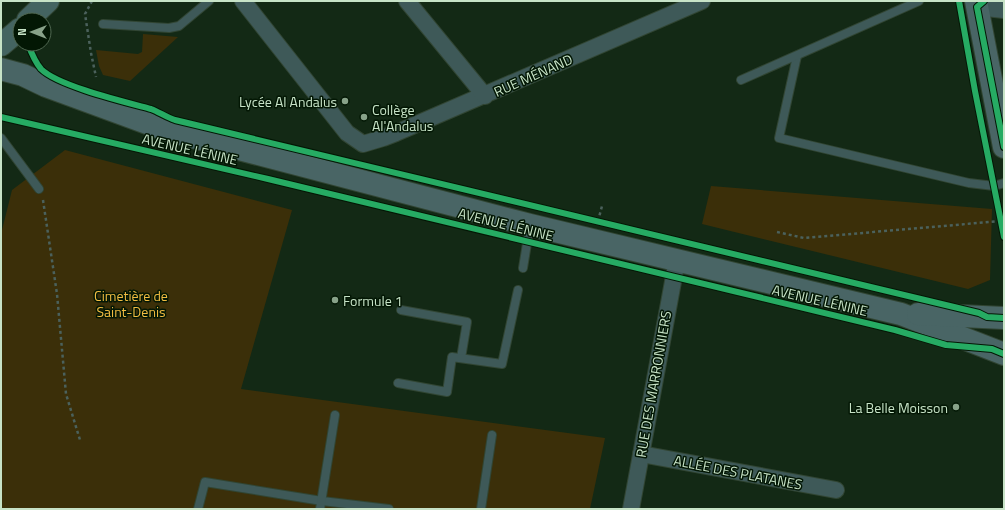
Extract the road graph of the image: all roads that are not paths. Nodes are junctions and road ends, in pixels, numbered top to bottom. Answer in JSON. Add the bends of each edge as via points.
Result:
{"nodes":[{"id":1,"x":48,"y":1,"type":"edge"},
{"id":2,"x":209,"y":1,"type":"edge"},
{"id":3,"x":243,"y":1,"type":"edge"},
{"id":4,"x":407,"y":1,"type":"edge"},
{"id":5,"x":702,"y":1,"type":"edge"},
{"id":6,"x":919,"y":1,"type":"edge"},
{"id":7,"x":976,"y":4,"type":"edge"},
{"id":8,"x":1004,"y":10,"type":"edge"},
{"id":9,"x":36,"y":12,"type":"edge"},
{"id":10,"x":103,"y":24,"type":"dead end"},
{"id":11,"x":12,"y":36,"type":"edge"},
{"id":12,"x":1,"y":46,"type":"edge"},
{"id":13,"x":796,"y":56,"type":"junction"},
{"id":14,"x":1,"y":69,"type":"edge"},
{"id":15,"x":741,"y":80,"type":"dead end"},
{"id":16,"x":485,"y":96,"type":"junction"},
{"id":17,"x":1,"y":138,"type":"edge"},
{"id":18,"x":1004,"y":147,"type":"edge"},
{"id":19,"x":1004,"y":183,"type":"edge"},
{"id":20,"x":39,"y":190,"type":"road end"},
{"id":21,"x":530,"y":225,"type":"junction"},
{"id":22,"x":677,"y":260,"type":"junction"},
{"id":23,"x":523,"y":268,"type":"dead end"},
{"id":24,"x":518,"y":290,"type":"dead end"},
{"id":25,"x":402,"y":310,"type":"dead end"},
{"id":26,"x":901,"y":314,"type":"junction"},
{"id":27,"x":1004,"y":318,"type":"edge"},
{"id":28,"x":1004,"y":354,"type":"edge"},
{"id":29,"x":461,"y":358,"type":"junction"},
{"id":30,"x":398,"y":383,"type":"dead end"},
{"id":31,"x":335,"y":414,"type":"dead end"},
{"id":32,"x":492,"y":435,"type":"dead end"},
{"id":33,"x":641,"y":454,"type":"junction"},
{"id":34,"x":836,"y":490,"type":"dead end"},
{"id":35,"x":321,"y":505,"type":"edge"},
{"id":36,"x":198,"y":509,"type":"edge"},
{"id":37,"x":389,"y":509,"type":"edge"},
{"id":38,"x":481,"y":509,"type":"edge"},
{"id":39,"x":631,"y":509,"type":"edge"}],
"edges":[{"from":1,"to":9,"type":"main road"},
{"from":2,"to":10,"type":"lane","via":[[179,26],[168,28]]},
{"from":3,"to":16,"type":"street","name":"RUE MÉNAND","via":[[346,133],[363,144]]},
{"from":4,"to":16,"type":"street"},
{"from":5,"to":16,"type":"street","name":"RUE MÉNAND"},
{"from":6,"to":13,"type":"lane"},
{"from":7,"to":8,"type":"street"},
{"from":7,"to":18,"type":"main road"},
{"from":11,"to":12,"type":"main road"},
{"from":13,"to":15,"type":"lane"},
{"from":13,"to":19,"type":"lane","via":[[779,138],[969,183],[994,186]]},
{"from":14,"to":21,"type":"main road","name":"AVENUE LÉNINE","via":[[23,75],[46,86],[166,130]]},
{"from":17,"to":20,"type":"lane"},
{"from":21,"to":22,"type":"main road","name":"AVENUE LÉNINE"},
{"from":21,"to":23,"type":"lane"},
{"from":22,"to":26,"type":"main road","name":"AVENUE LÉNINE"},
{"from":22,"to":33,"type":"street","name":"RUE DES MARRONNIERS"},
{"from":24,"to":29,"type":"lane","via":[[502,364]]},
{"from":25,"to":29,"type":"lane","via":[[467,322]]},
{"from":26,"to":27,"type":"main road","name":"AVENUE LÉNINE"},
{"from":26,"to":28,"type":"main road","name":"AVENUE LÉNINE"},
{"from":29,"to":30,"type":"lane","via":[[452,357],[446,392]]},
{"from":31,"to":35,"type":"lane"},
{"from":32,"to":38,"type":"lane"},
{"from":33,"to":34,"type":"street","name":"ALLÉE DES PLATANES"},
{"from":33,"to":39,"type":"street","name":"RUE DES MARRONNIERS"},
{"from":35,"to":36,"type":"lane","via":[[205,482]]},
{"from":35,"to":37,"type":"lane"}]}
